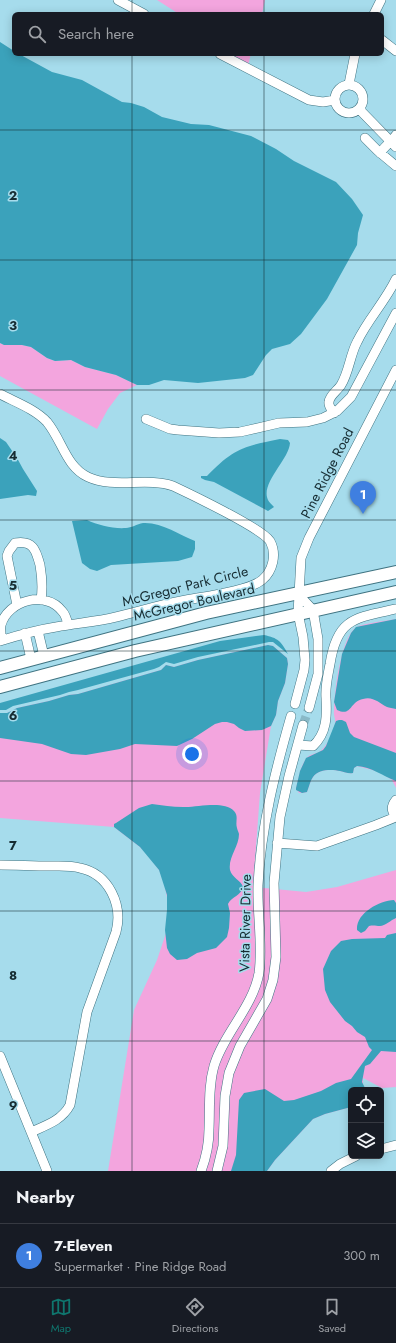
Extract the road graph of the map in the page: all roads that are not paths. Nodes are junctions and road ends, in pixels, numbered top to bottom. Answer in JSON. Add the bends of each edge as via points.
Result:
{"nodes":[{"id":1,"x":118,"y":0,"type":"edge"},
{"id":2,"x":381,"y":0,"type":"edge"},
{"id":3,"x":140,"y":12,"type":"edge"},
{"id":4,"x":375,"y":12,"type":"edge"},
{"id":5,"x":384,"y":42,"type":"edge"},
{"id":6,"x":396,"y":51,"type":"edge"},
{"id":7,"x":224,"y":56,"type":"edge"},
{"id":8,"x":355,"y":56,"type":"edge"},
{"id":9,"x":349,"y":84,"type":"junction"},
{"id":10,"x":335,"y":100,"type":"junction"},
{"id":11,"x":359,"y":109,"type":"junction"},
{"id":12,"x":365,"y":138,"type":"dead end"},
{"id":13,"x":394,"y":142,"type":"edge"},
{"id":14,"x":380,"y":153,"type":"junction"},
{"id":15,"x":396,"y":166,"type":"edge"},
{"id":16,"x":396,"y":279,"type":"edge"},
{"id":17,"x":396,"y":314,"type":"edge"},
{"id":18,"x":396,"y":370,"type":"edge"},
{"id":19,"x":0,"y":394,"type":"edge"},
{"id":20,"x":334,"y":413,"type":"junction"},
{"id":21,"x":146,"y":420,"type":"dead end"},
{"id":22,"x":396,"y":572,"type":"edge"},
{"id":23,"x":396,"y":592,"type":"edge"},
{"id":24,"x":298,"y":594,"type":"junction"},
{"id":25,"x":41,"y":600,"type":"junction"},
{"id":26,"x":17,"y":605,"type":"junction"},
{"id":27,"x":396,"y":609,"type":"edge"},
{"id":28,"x":313,"y":610,"type":"junction"},
{"id":29,"x":298,"y":613,"type":"junction"},
{"id":30,"x":68,"y":625,"type":"junction"},
{"id":31,"x":38,"y":630,"type":"junction"},
{"id":32,"x":25,"y":634,"type":"junction"},
{"id":33,"x":1,"y":640,"type":"edge"},
{"id":34,"x":44,"y":656,"type":"junction"},
{"id":35,"x":31,"y":659,"type":"junction"},
{"id":36,"x":0,"y":668,"type":"edge"},
{"id":37,"x":0,"y":687,"type":"edge"},
{"id":38,"x":295,"y":704,"type":"dead end"},
{"id":39,"x":309,"y":708,"type":"tunnel mouth"},
{"id":40,"x":291,"y":716,"type":"dead end"},
{"id":41,"x":303,"y":726,"type":"tunnel mouth"},
{"id":42,"x":298,"y":745,"type":"junction"},
{"id":43,"x":396,"y":800,"type":"edge"},
{"id":44,"x":396,"y":817,"type":"edge"},
{"id":45,"x":277,"y":842,"type":"junction"},
{"id":46,"x":0,"y":865,"type":"edge"},
{"id":47,"x":0,"y":1056,"type":"edge"},
{"id":48,"x":31,"y":1132,"type":"junction"},
{"id":49,"x":395,"y":1146,"type":"edge"},
{"id":50,"x":384,"y":1148,"type":"edge"},
{"id":51,"x":396,"y":1156,"type":"edge"},
{"id":52,"x":350,"y":1159,"type":"edge"},
{"id":53,"x":47,"y":1171,"type":"edge"},
{"id":54,"x":202,"y":1171,"type":"edge"},
{"id":55,"x":217,"y":1171,"type":"edge"},
{"id":56,"x":331,"y":1171,"type":"edge"}],
"edges":[{"from":1,"to":3,"type":"street"},
{"from":2,"to":4,"type":"street"},
{"from":5,"to":6,"type":"street"},
{"from":7,"to":10,"type":"street","via":[[309,100]]},
{"from":8,"to":9,"type":"street"},
{"from":9,"to":10,"type":"street","via":[[337,91]]},
{"from":9,"to":11,"type":"street","via":[[358,87],[363,94],[363,102]]},
{"from":10,"to":11,"type":"street","via":[[342,111],[351,113]]},
{"from":11,"to":13,"type":"street"},
{"from":12,"to":14,"type":"street"},
{"from":13,"to":14,"type":"street","via":[[385,146]]},
{"from":14,"to":15,"type":"street"},
{"from":16,"to":20,"type":"street","via":[[389,294],[358,338],[344,379],[329,399],[329,405]]},
{"from":17,"to":20,"type":"street","via":[[355,391]]},
{"from":18,"to":24,"type":"street","name":"Pine Ridge Road","via":[[308,539],[300,558]]},
{"from":19,"to":30,"type":"street","name":"McGregor Park Circle","via":[[31,410],[47,422],[75,468],[88,477],[104,482],[157,482],[173,486],[258,530],[270,541],[273,549],[274,558],[269,573],[263,580],[248,587],[159,605],[116,617]]},
{"from":20,"to":21,"type":"street","via":[[313,421],[219,433],[170,429]]},
{"from":22,"to":24,"type":"main road","name":"McGregor Boulevard"},
{"from":23,"to":28,"type":"main road"},
{"from":24,"to":28,"type":"street"},
{"from":24,"to":29,"type":"street","name":"Pine Ridge Road"},
{"from":24,"to":34,"type":"main road","name":"McGregor Boulevard","via":[[206,613]]},
{"from":25,"to":26,"type":"street","via":[[28,600]]},
{"from":25,"to":26,"type":"street","via":[[43,579],[35,550],[27,543],[16,543],[7,556]]},
{"from":25,"to":30,"type":"street","via":[[51,602],[62,610]]},
{"from":26,"to":33,"type":"street","via":[[8,611],[4,618],[0,630]]},
{"from":27,"to":42,"type":"street","via":[[354,620],[338,634],[330,663],[326,690],[327,716],[323,732],[313,746]]},
{"from":28,"to":29,"type":"main road"},
{"from":28,"to":39,"type":"street","via":[[319,665]]},
{"from":29,"to":37,"type":"main road","via":[[135,650]]},
{"from":29,"to":38,"type":"street","via":[[305,660]]},
{"from":30,"to":31,"type":"street","name":"McGregor Park Circle"},
{"from":31,"to":32,"type":"street","name":"McGregor Park Circle"},
{"from":31,"to":34,"type":"street"},
{"from":32,"to":33,"type":"street","name":"McGregor Park Circle"},
{"from":32,"to":35,"type":"street"},
{"from":34,"to":35,"type":"main road","name":"McGregor Boulevard"},
{"from":35,"to":36,"type":"main road","name":"McGregor Boulevard"},
{"from":40,"to":54,"type":"street","name":"Vista River Drive","via":[[274,777],[261,846],[258,976],[247,1004],[214,1067],[210,1089],[208,1138]]},
{"from":41,"to":42,"type":"street","name":"Vista River Drive"},
{"from":42,"to":45,"type":"street","name":"Vista River Drive","via":[[284,796]]},
{"from":43,"to":44,"type":"street","via":[[392,806]]},
{"from":44,"to":45,"type":"street","via":[[317,846]]},
{"from":45,"to":55,"type":"street","name":"Vista River Drive","via":[[274,883],[276,957],[273,980],[267,999],[240,1046],[229,1073],[225,1096],[223,1146]]},
{"from":46,"to":48,"type":"street","via":[[73,866],[87,870],[106,883],[117,908],[116,932],[87,1012],[70,1104],[61,1118]]},
{"from":47,"to":48,"type":"street"},
{"from":48,"to":53,"type":"street"},
{"from":49,"to":50,"type":"street"},
{"from":49,"to":51,"type":"street"},
{"from":52,"to":56,"type":"street"}]}
